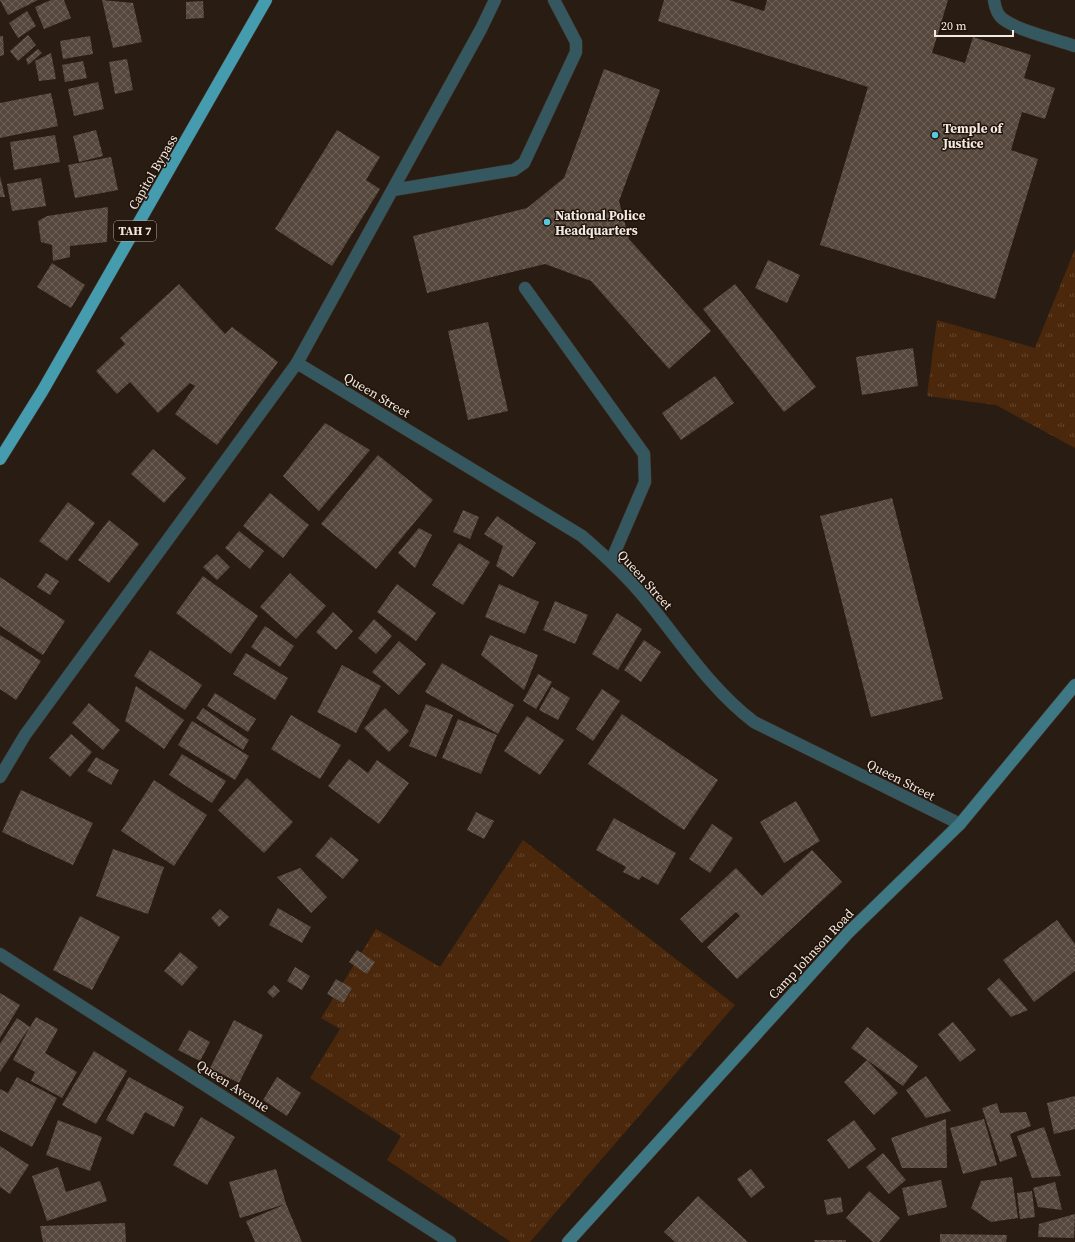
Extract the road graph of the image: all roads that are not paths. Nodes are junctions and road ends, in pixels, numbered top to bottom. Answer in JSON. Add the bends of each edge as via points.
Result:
{"nodes":[{"id":1,"x":266,"y":0,"type":"edge"},
{"id":2,"x":495,"y":0,"type":"edge"},
{"id":3,"x":554,"y":0,"type":"edge"},
{"id":4,"x":994,"y":0,"type":"edge"},
{"id":5,"x":1075,"y":46,"type":"edge"},
{"id":6,"x":393,"y":190,"type":"junction"},
{"id":7,"x":525,"y":288,"type":"dead end"},
{"id":8,"x":297,"y":363,"type":"junction"},
{"id":9,"x":0,"y":459,"type":"edge"},
{"id":10,"x":611,"y":561,"type":"junction"},
{"id":11,"x":1075,"y":685,"type":"edge"},
{"id":12,"x":0,"y":778,"type":"edge"},
{"id":13,"x":960,"y":824,"type":"junction"},
{"id":14,"x":0,"y":954,"type":"edge"},
{"id":15,"x":450,"y":1242,"type":"edge"},
{"id":16,"x":568,"y":1242,"type":"edge"}],
"edges":[{"from":1,"to":9,"type":"highway","name":"Capitol Bypass","number":"TAH 7","via":[[47,383]]},
{"from":2,"to":6,"type":"street"},
{"from":3,"to":6,"type":"street","via":[[576,42],[576,52],[524,163],[514,170]]},
{"from":4,"to":5,"type":"street","via":[[996,10],[1002,19]]},
{"from":6,"to":8,"type":"street"},
{"from":7,"to":10,"type":"street","via":[[644,454],[645,482]]},
{"from":8,"to":10,"type":"street","name":"Queen Street","via":[[582,536]]},
{"from":8,"to":12,"type":"street","via":[[25,735]]},
{"from":10,"to":13,"type":"street","name":"Queen Street","via":[[642,594],[718,689],[754,722]]},
{"from":11,"to":13,"type":"main road","name":"Camp Johnson Road"},
{"from":13,"to":16,"type":"main road","name":"Camp Johnson Road","via":[[848,933]]},
{"from":14,"to":15,"type":"street","name":"Queen Avenue"}]}
